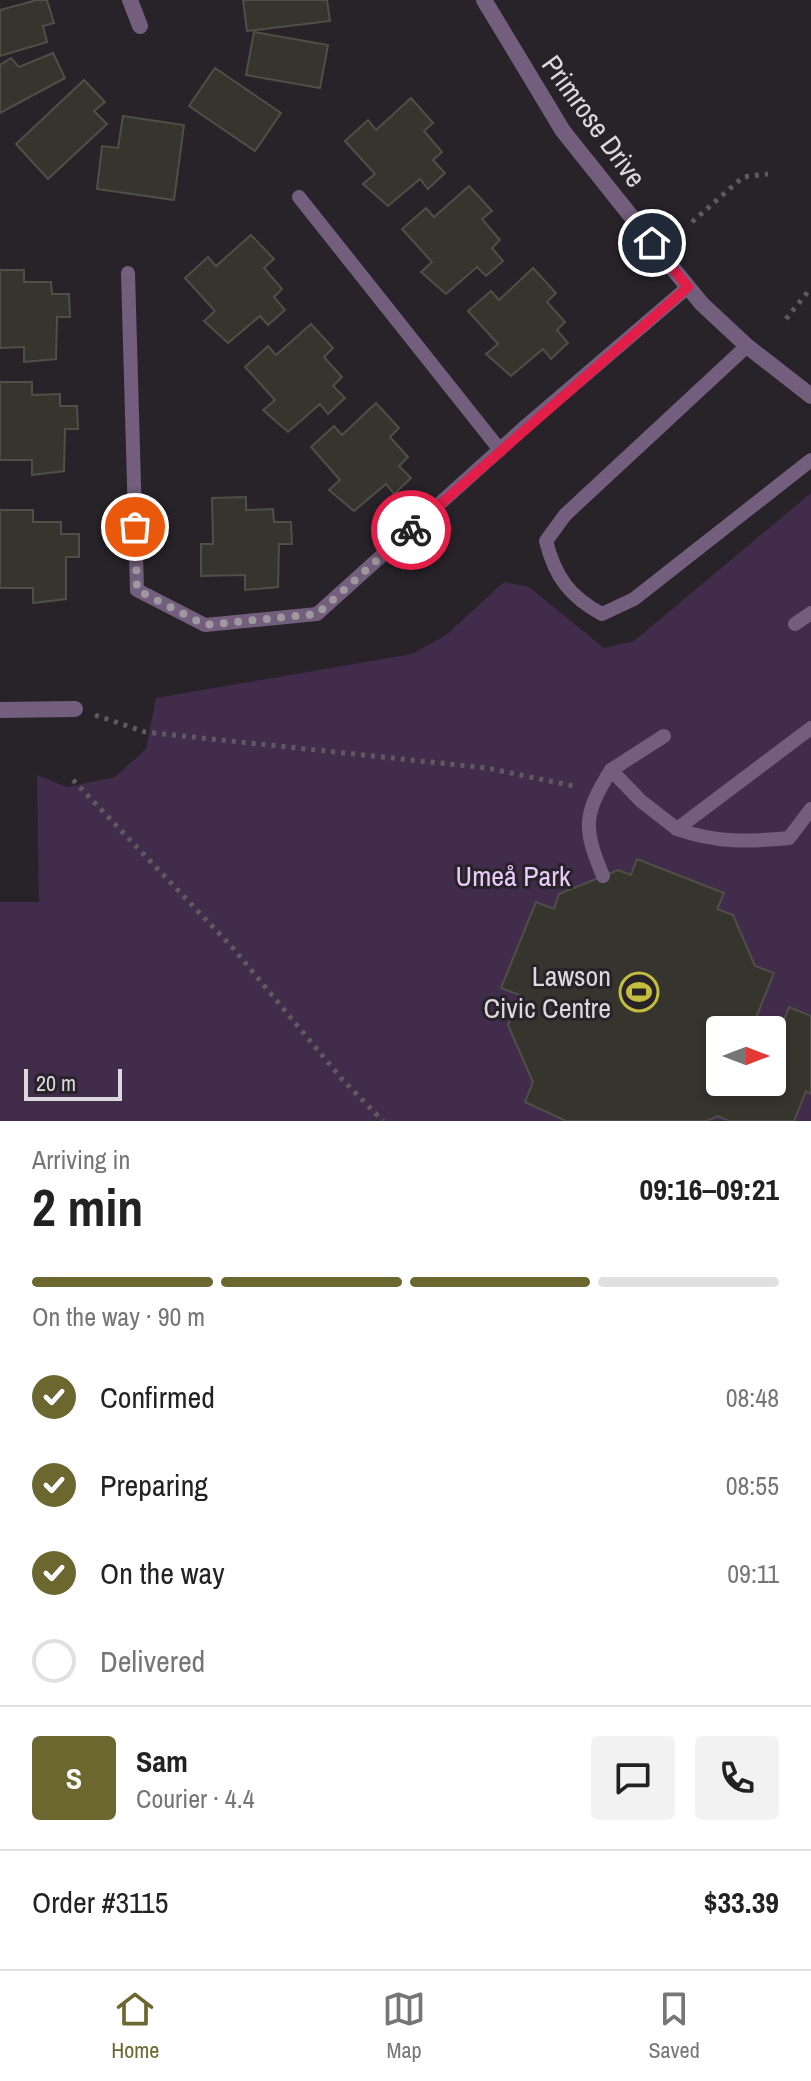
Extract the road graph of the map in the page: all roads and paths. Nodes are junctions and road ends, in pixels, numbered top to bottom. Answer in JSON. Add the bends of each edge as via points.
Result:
{"nodes":[{"id":1,"x":130,"y":0,"type":"edge"},
{"id":2,"x":484,"y":0,"type":"edge"},
{"id":3,"x":140,"y":26,"type":"dead end"},
{"id":4,"x":768,"y":174,"type":"dead end"},
{"id":5,"x":299,"y":197,"type":"dead end"},
{"id":6,"x":692,"y":222,"type":"dead end"},
{"id":7,"x":128,"y":273,"type":"dead end"},
{"id":8,"x":688,"y":287,"type":"junction"},
{"id":9,"x":811,"y":288,"type":"edge"},
{"id":10,"x":786,"y":319,"type":"dead end"},
{"id":11,"x":747,"y":346,"type":"junction"},
{"id":12,"x":811,"y":396,"type":"edge"},
{"id":13,"x":500,"y":450,"type":"junction"},
{"id":14,"x":811,"y":460,"type":"edge"},
{"id":15,"x":811,"y":613,"type":"edge"},
{"id":16,"x":795,"y":624,"type":"dead end"},
{"id":17,"x":75,"y":709,"type":"joint"},
{"id":18,"x":0,"y":710,"type":"edge"},
{"id":19,"x":811,"y":728,"type":"edge"},
{"id":20,"x":664,"y":736,"type":"dead end"},
{"id":21,"x":611,"y":770,"type":"junction"},
{"id":22,"x":73,"y":780,"type":"dead end"},
{"id":23,"x":593,"y":798,"type":"junction"},
{"id":24,"x":811,"y":809,"type":"edge"},
{"id":25,"x":677,"y":829,"type":"junction"},
{"id":26,"x":603,"y":876,"type":"dead end"},
{"id":27,"x":383,"y":1121,"type":"edge"}],
"edges":[{"from":1,"to":3,"type":"street"},
{"from":2,"to":8,"type":"street","name":"Primrose Drive","via":[[563,131]]},
{"from":4,"to":6,"type":"path","via":[[743,177]]},
{"from":5,"to":13,"type":"lane"},
{"from":7,"to":13,"type":"lane","via":[[137,590],[205,625],[317,614]]},
{"from":8,"to":11,"type":"street","name":"Primrose Drive"},
{"from":8,"to":13,"type":"lane"},
{"from":9,"to":10,"type":"path"},
{"from":11,"to":12,"type":"street","name":"Primrose Drive"},
{"from":11,"to":14,"type":"lane","via":[[565,515],[546,541],[553,569],[576,600],[602,614],[634,599]]},
{"from":15,"to":16,"type":"lane"},
{"from":17,"to":18,"type":"street"},
{"from":17,"to":23,"type":"path","via":[[145,732],[487,768],[573,783]]},
{"from":19,"to":25,"type":"lane"},
{"from":20,"to":21,"type":"lane"},
{"from":21,"to":23,"type":"lane"},
{"from":21,"to":25,"type":"lane"},
{"from":22,"to":27,"type":"path","via":[[232,947]]},
{"from":23,"to":26,"type":"lane","via":[[587,837]]},
{"from":24,"to":25,"type":"lane","via":[[789,838],[707,840]]}]}
